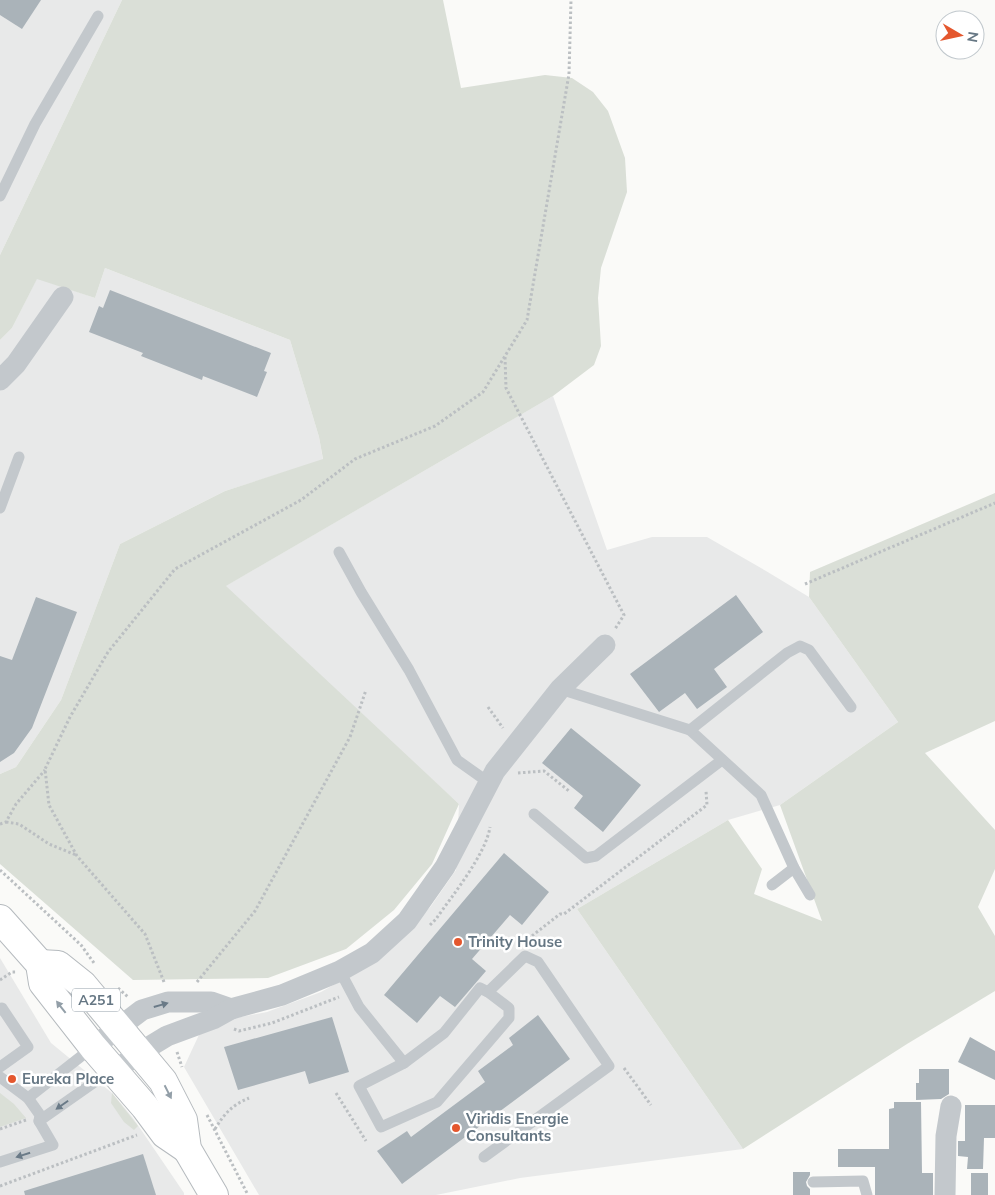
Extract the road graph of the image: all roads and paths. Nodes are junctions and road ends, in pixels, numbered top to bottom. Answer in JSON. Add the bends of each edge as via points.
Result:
{"nodes":[{"id":1,"x":571,"y":0,"type":"edge"},
{"id":2,"x":98,"y":16,"type":"dead end"},
{"id":3,"x":0,"y":196,"type":"edge"},
{"id":4,"x":63,"y":297,"type":"dead end"},
{"id":5,"x":505,"y":356,"type":"junction"},
{"id":6,"x":0,"y":380,"type":"edge"},
{"id":7,"x":19,"y":457,"type":"dead end"},
{"id":8,"x":995,"y":502,"type":"edge"},
{"id":9,"x":0,"y":508,"type":"edge"},
{"id":10,"x":339,"y":552,"type":"dead end"},
{"id":11,"x":805,"y":584,"type":"dead end"},
{"id":12,"x":605,"y":645,"type":"joint"},
{"id":13,"x":560,"y":689,"type":"junction"},
{"id":14,"x":366,"y":690,"type":"dead end"},
{"id":15,"x":488,"y":707,"type":"dead end"},
{"id":16,"x":851,"y":707,"type":"dead end"},
{"id":17,"x":690,"y":730,"type":"junction"},
{"id":18,"x":515,"y":746,"type":"junction"},
{"id":19,"x":722,"y":760,"type":"junction"},
{"id":20,"x":45,"y":769,"type":"junction"},
{"id":21,"x":494,"y":774,"type":"junction"},
{"id":22,"x":699,"y":778,"type":"junction"},
{"id":23,"x":569,"y":791,"type":"dead end"},
{"id":24,"x":534,"y":814,"type":"dead end"},
{"id":25,"x":6,"y":822,"type":"junction"},
{"id":26,"x":0,"y":824,"type":"edge"},
{"id":27,"x":77,"y":856,"type":"junction"},
{"id":28,"x":794,"y":868,"type":"junction"},
{"id":29,"x":0,"y":870,"type":"edge"},
{"id":30,"x":772,"y":884,"type":"dead end"},
{"id":31,"x":810,"y":895,"type":"dead end"},
{"id":32,"x":564,"y":914,"type":"dead end"},
{"id":33,"x":0,"y":919,"type":"edge"},
{"id":34,"x":95,"y":965,"type":"dead end"},
{"id":35,"x":32,"y":968,"type":"junction"},
{"id":36,"x":340,"y":972,"type":"junction"},
{"id":37,"x":0,"y":980,"type":"edge"},
{"id":38,"x":194,"y":986,"type":"dead end"},
{"id":39,"x":166,"y":988,"type":"dead end"},
{"id":40,"x":488,"y":992,"type":"junction"},
{"id":41,"x":231,"y":1009,"type":"junction"},
{"id":42,"x":0,"y":1010,"type":"edge"},
{"id":43,"x":118,"y":1027,"type":"junction"},
{"id":44,"x":93,"y":1047,"type":"junction"},
{"id":45,"x":139,"y":1053,"type":"junction"},
{"id":46,"x":178,"y":1053,"type":"dead end"},
{"id":47,"x":404,"y":1063,"type":"junction"},
{"id":48,"x":0,"y":1067,"type":"edge"},
{"id":49,"x":115,"y":1071,"type":"junction"},
{"id":50,"x":184,"y":1072,"type":"dead end"},
{"id":51,"x":0,"y":1077,"type":"edge"},
{"id":52,"x":336,"y":1093,"type":"dead end"},
{"id":53,"x":28,"y":1098,"type":"junction"},
{"id":54,"x":249,"y":1098,"type":"dead end"},
{"id":55,"x":951,"y":1106,"type":"dead end"},
{"id":56,"x":206,"y":1114,"type":"dead end"},
{"id":57,"x":40,"y":1118,"type":"junction"},
{"id":58,"x":0,"y":1129,"type":"edge"},
{"id":59,"x":215,"y":1130,"type":"junction"},
{"id":60,"x":141,"y":1134,"type":"dead end"},
{"id":61,"x":366,"y":1141,"type":"dead end"},
{"id":62,"x":187,"y":1149,"type":"junction"},
{"id":63,"x":484,"y":1157,"type":"dead end"},
{"id":64,"x":0,"y":1162,"type":"edge"},
{"id":65,"x":813,"y":1182,"type":"dead end"},
{"id":66,"x":0,"y":1186,"type":"edge"},
{"id":67,"x":207,"y":1192,"type":"edge"},
{"id":68,"x":248,"y":1195,"type":"edge"},
{"id":69,"x":867,"y":1195,"type":"edge"},
{"id":70,"x":945,"y":1195,"type":"edge"}],
"edges":[{"from":1,"to":5,"type":"path","via":[[569,74],[528,320]]},
{"from":2,"to":3,"type":"lane","via":[[35,124]]},
{"from":4,"to":6,"type":"street","via":[[16,364]]},
{"from":5,"to":12,"type":"path","via":[[506,388],[624,615]]},
{"from":5,"to":20,"type":"path","via":[[483,392],[435,426],[355,459],[301,500],[175,570],[108,652],[70,717]]},
{"from":7,"to":9,"type":"lane"},
{"from":8,"to":11,"type":"path"},
{"from":10,"to":21,"type":"lane","via":[[458,760]]},
{"from":12,"to":13,"type":"street"},
{"from":13,"to":17,"type":"lane"},
{"from":13,"to":18,"type":"street"},
{"from":14,"to":38,"type":"path","via":[[350,737],[255,912]]},
{"from":15,"to":18,"type":"path"},
{"from":16,"to":17,"type":"lane","via":[[809,650],[800,646]]},
{"from":17,"to":19,"type":"lane"},
{"from":18,"to":21,"type":"street"},
{"from":19,"to":22,"type":"lane"},
{"from":19,"to":28,"type":"lane","via":[[761,795]]},
{"from":20,"to":25,"type":"path","via":[[16,804]]},
{"from":20,"to":27,"type":"path","via":[[49,805]]},
{"from":21,"to":23,"type":"path","via":[[544,771]]},
{"from":21,"to":36,"type":"street","via":[[445,867],[407,921],[372,953]]},
{"from":22,"to":24,"type":"lane","via":[[596,856],[586,858]]},
{"from":22,"to":32,"type":"path","via":[[705,784],[707,805]]},
{"from":25,"to":26,"type":"path"},
{"from":25,"to":27,"type":"path","via":[[19,824],[49,844]]},
{"from":27,"to":39,"type":"path","via":[[145,934]]},
{"from":28,"to":30,"type":"lane"},
{"from":28,"to":31,"type":"lane"},
{"from":29,"to":34,"type":"path","via":[[81,945]]},
{"from":33,"to":35,"type":"main road","number":"A251"},
{"from":35,"to":37,"type":"path","via":[[12,972]]},
{"from":35,"to":43,"type":"main road","number":"A251","via":[[58,965],[83,985]]},
{"from":44,"to":35,"type":"main road","number":"A251","one_way":true},
{"from":36,"to":41,"type":"street","via":[[282,995]]},
{"from":36,"to":47,"type":"lane","via":[[359,1007]]},
{"from":40,"to":47,"type":"lane","via":[[480,988],[444,1033]]},
{"from":40,"to":47,"type":"lane","via":[[509,1008],[509,1018],[437,1102],[381,1126],[359,1086]]},
{"from":40,"to":63,"type":"lane","via":[[524,956],[538,962],[609,1066]]},
{"from":43,"to":41,"type":"street","one_way":true,"via":[[142,1010],[168,1002],[212,1002]]},
{"from":41,"to":45,"type":"street","via":[[167,1036]]},
{"from":42,"to":48,"type":"lane","via":[[2,1008],[28,1047]]},
{"from":43,"to":44,"type":"street"},
{"from":43,"to":45,"type":"main road","number":"A251"},
{"from":44,"to":49,"type":"main road","number":"A251"},
{"from":44,"to":53,"type":"lane"},
{"from":45,"to":49,"type":"street"},
{"from":45,"to":62,"type":"main road","number":"A251","one_way":true,"via":[[163,1081],[183,1120]]},
{"from":46,"to":50,"type":"path"},
{"from":49,"to":57,"type":"lane","one_way":true},
{"from":49,"to":62,"type":"main road","number":"A251","via":[[165,1134]]},
{"from":51,"to":53,"type":"lane"},
{"from":52,"to":61,"type":"path"},
{"from":53,"to":57,"type":"lane"},
{"from":54,"to":59,"type":"path","via":[[224,1114]]},
{"from":55,"to":70,"type":"street","via":[[946,1136]]},
{"from":56,"to":59,"type":"path"},
{"from":57,"to":58,"type":"path"},
{"from":57,"to":64,"type":"lane","one_way":true,"via":[[53,1145]]},
{"from":59,"to":68,"type":"path"},
{"from":60,"to":66,"type":"path"},
{"from":62,"to":67,"type":"main road","number":"A251"},
{"from":65,"to":69,"type":"lane","via":[[863,1181]]}]}
